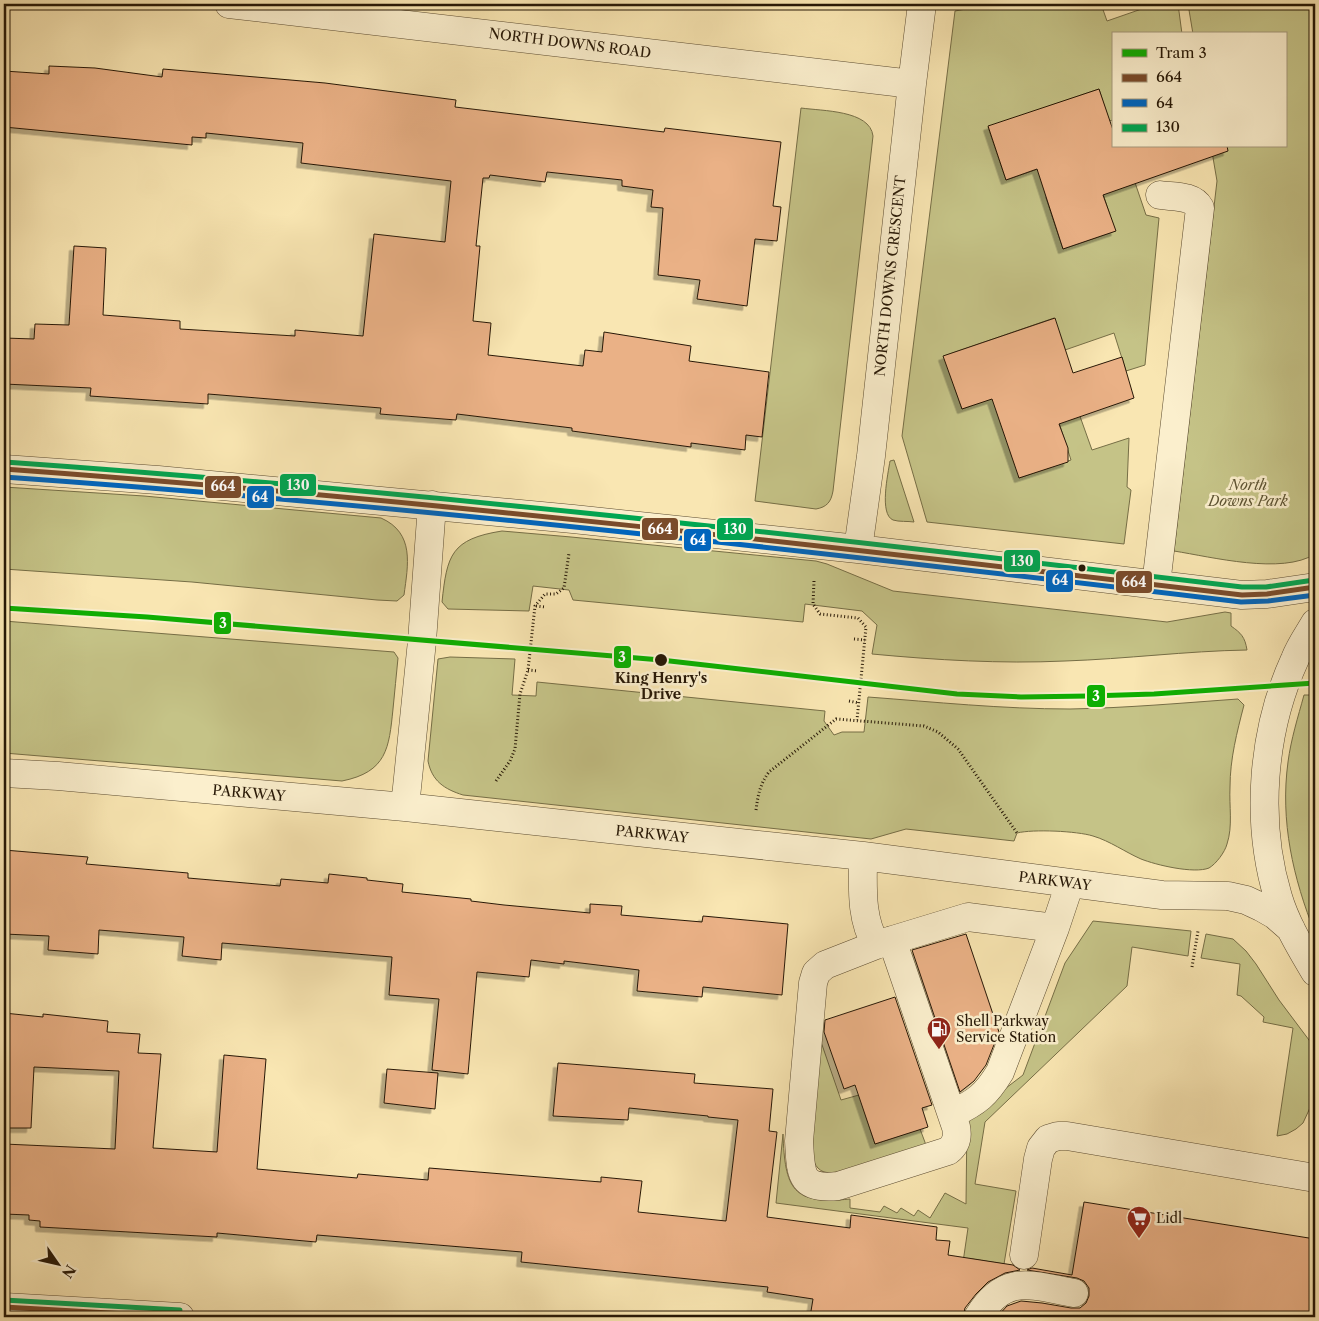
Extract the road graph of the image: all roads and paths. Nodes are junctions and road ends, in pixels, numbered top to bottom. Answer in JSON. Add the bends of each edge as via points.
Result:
{"nodes":[{"id":1,"x":229,"y":4,"type":"edge"},
{"id":2,"x":922,"y":4,"type":"edge"},
{"id":3,"x":912,"y":84,"type":"junction"},
{"id":4,"x":1160,"y":195,"type":"dead end"},
{"id":5,"x":4,"y":469,"type":"edge"},
{"id":6,"x":432,"y":505,"type":"junction"},
{"id":7,"x":573,"y":519,"type":"junction"},
{"id":8,"x":816,"y":544,"type":"junction"},
{"id":9,"x":858,"y":549,"type":"junction"},
{"id":10,"x":1156,"y":585,"type":"junction"},
{"id":11,"x":1315,"y":587,"type":"edge"},
{"id":12,"x":535,"y":606,"type":"junction"},
{"id":13,"x":545,"y":608,"type":"dead end"},
{"id":14,"x":1315,"y":623,"type":"edge"},
{"id":15,"x":854,"y":639,"type":"dead end"},
{"id":16,"x":865,"y":640,"type":"junction"},
{"id":17,"x":528,"y":670,"type":"junction"},
{"id":18,"x":538,"y":671,"type":"dead end"},
{"id":19,"x":849,"y":701,"type":"dead end"},
{"id":20,"x":859,"y":703,"type":"junction"},
{"id":21,"x":857,"y":720,"type":"junction"},
{"id":22,"x":4,"y":773,"type":"edge"},
{"id":23,"x":404,"y":808,"type":"junction"},
{"id":24,"x":483,"y":815,"type":"junction"},
{"id":25,"x":1017,"y":833,"type":"dead end"},
{"id":26,"x":751,"y":844,"type":"junction"},
{"id":27,"x":862,"y":856,"type":"junction"},
{"id":28,"x":1070,"y":883,"type":"junction"},
{"id":29,"x":1199,"y":927,"type":"dead end"},
{"id":30,"x":1055,"y":928,"type":"junction"},
{"id":31,"x":1291,"y":929,"type":"junction"},
{"id":32,"x":884,"y":942,"type":"junction"},
{"id":33,"x":1192,"y":967,"type":"dead end"},
{"id":34,"x":1315,"y":972,"type":"edge"},
{"id":35,"x":952,"y":1114,"type":"junction"},
{"id":36,"x":1315,"y":1178,"type":"edge"},
{"id":37,"x":1024,"y":1255,"type":"dead end"},
{"id":38,"x":1074,"y":1292,"type":"dead end"},
{"id":39,"x":4,"y":1307,"type":"edge"},
{"id":40,"x":168,"y":1317,"type":"edge"},
{"id":41,"x":978,"y":1317,"type":"edge"}],
"edges":[{"from":1,"to":3,"type":"street","name":"NORTH DOWNS ROAD"},
{"from":2,"to":3,"type":"street","name":"NORTH DOWNS CRESCENT"},
{"from":3,"to":9,"type":"street","name":"NORTH DOWNS CRESCENT"},
{"from":4,"to":10,"type":"street","via":[[1191,199],[1200,208]]},
{"from":5,"to":6,"type":"street"},
{"from":6,"to":7,"type":"street"},
{"from":6,"to":23,"type":"street"},
{"from":7,"to":8,"type":"street"},
{"from":7,"to":12,"type":"path","via":[[564,588],[556,594],[545,594]]},
{"from":8,"to":9,"type":"street"},
{"from":8,"to":16,"type":"path","via":[[813,604],[820,614],[858,618],[866,627]]},
{"from":9,"to":10,"type":"street"},
{"from":10,"to":11,"type":"street","via":[[1242,595]]},
{"from":12,"to":13,"type":"path"},
{"from":12,"to":17,"type":"path"},
{"from":14,"to":31,"type":"street","name":"PARKWAY","via":[[1284,685],[1266,772],[1266,835],[1278,898]]},
{"from":15,"to":16,"type":"path"},
{"from":16,"to":20,"type":"path"},
{"from":17,"to":18,"type":"path"},
{"from":17,"to":24,"type":"path","via":[[520,694],[515,749],[485,797]]},
{"from":19,"to":20,"type":"path"},
{"from":20,"to":21,"type":"path"},
{"from":21,"to":25,"type":"path","via":[[924,726],[938,732],[958,750]]},
{"from":21,"to":26,"type":"path","via":[[836,719],[762,780]]},
{"from":22,"to":23,"type":"street","name":"PARKWAY"},
{"from":23,"to":24,"type":"street","name":"PARKWAY"},
{"from":24,"to":26,"type":"street","name":"PARKWAY"},
{"from":26,"to":27,"type":"street","name":"PARKWAY"},
{"from":27,"to":28,"type":"street","name":"PARKWAY"},
{"from":27,"to":32,"type":"street","via":[[864,910],[870,934]]},
{"from":28,"to":30,"type":"street"},
{"from":28,"to":31,"type":"street","name":"PARKWAY","via":[[1162,895],[1228,896],[1261,907]]},
{"from":29,"to":33,"type":"path"},
{"from":30,"to":32,"type":"street","via":[[968,917]]},
{"from":30,"to":35,"type":"street","via":[[1000,1072],[990,1089]]},
{"from":31,"to":34,"type":"street","name":"PARKWAY"},
{"from":32,"to":35,"type":"street"},
{"from":32,"to":35,"type":"street","via":[[825,965],[816,973],[799,1141],[803,1174],[814,1185],[838,1186],[948,1152],[954,1148],[958,1134]]},
{"from":36,"to":37,"type":"street","via":[[1058,1136],[1041,1148]]},
{"from":38,"to":41,"type":"street","via":[[1035,1286],[1008,1287],[985,1305]]},
{"from":39,"to":40,"type":"street"}]}
